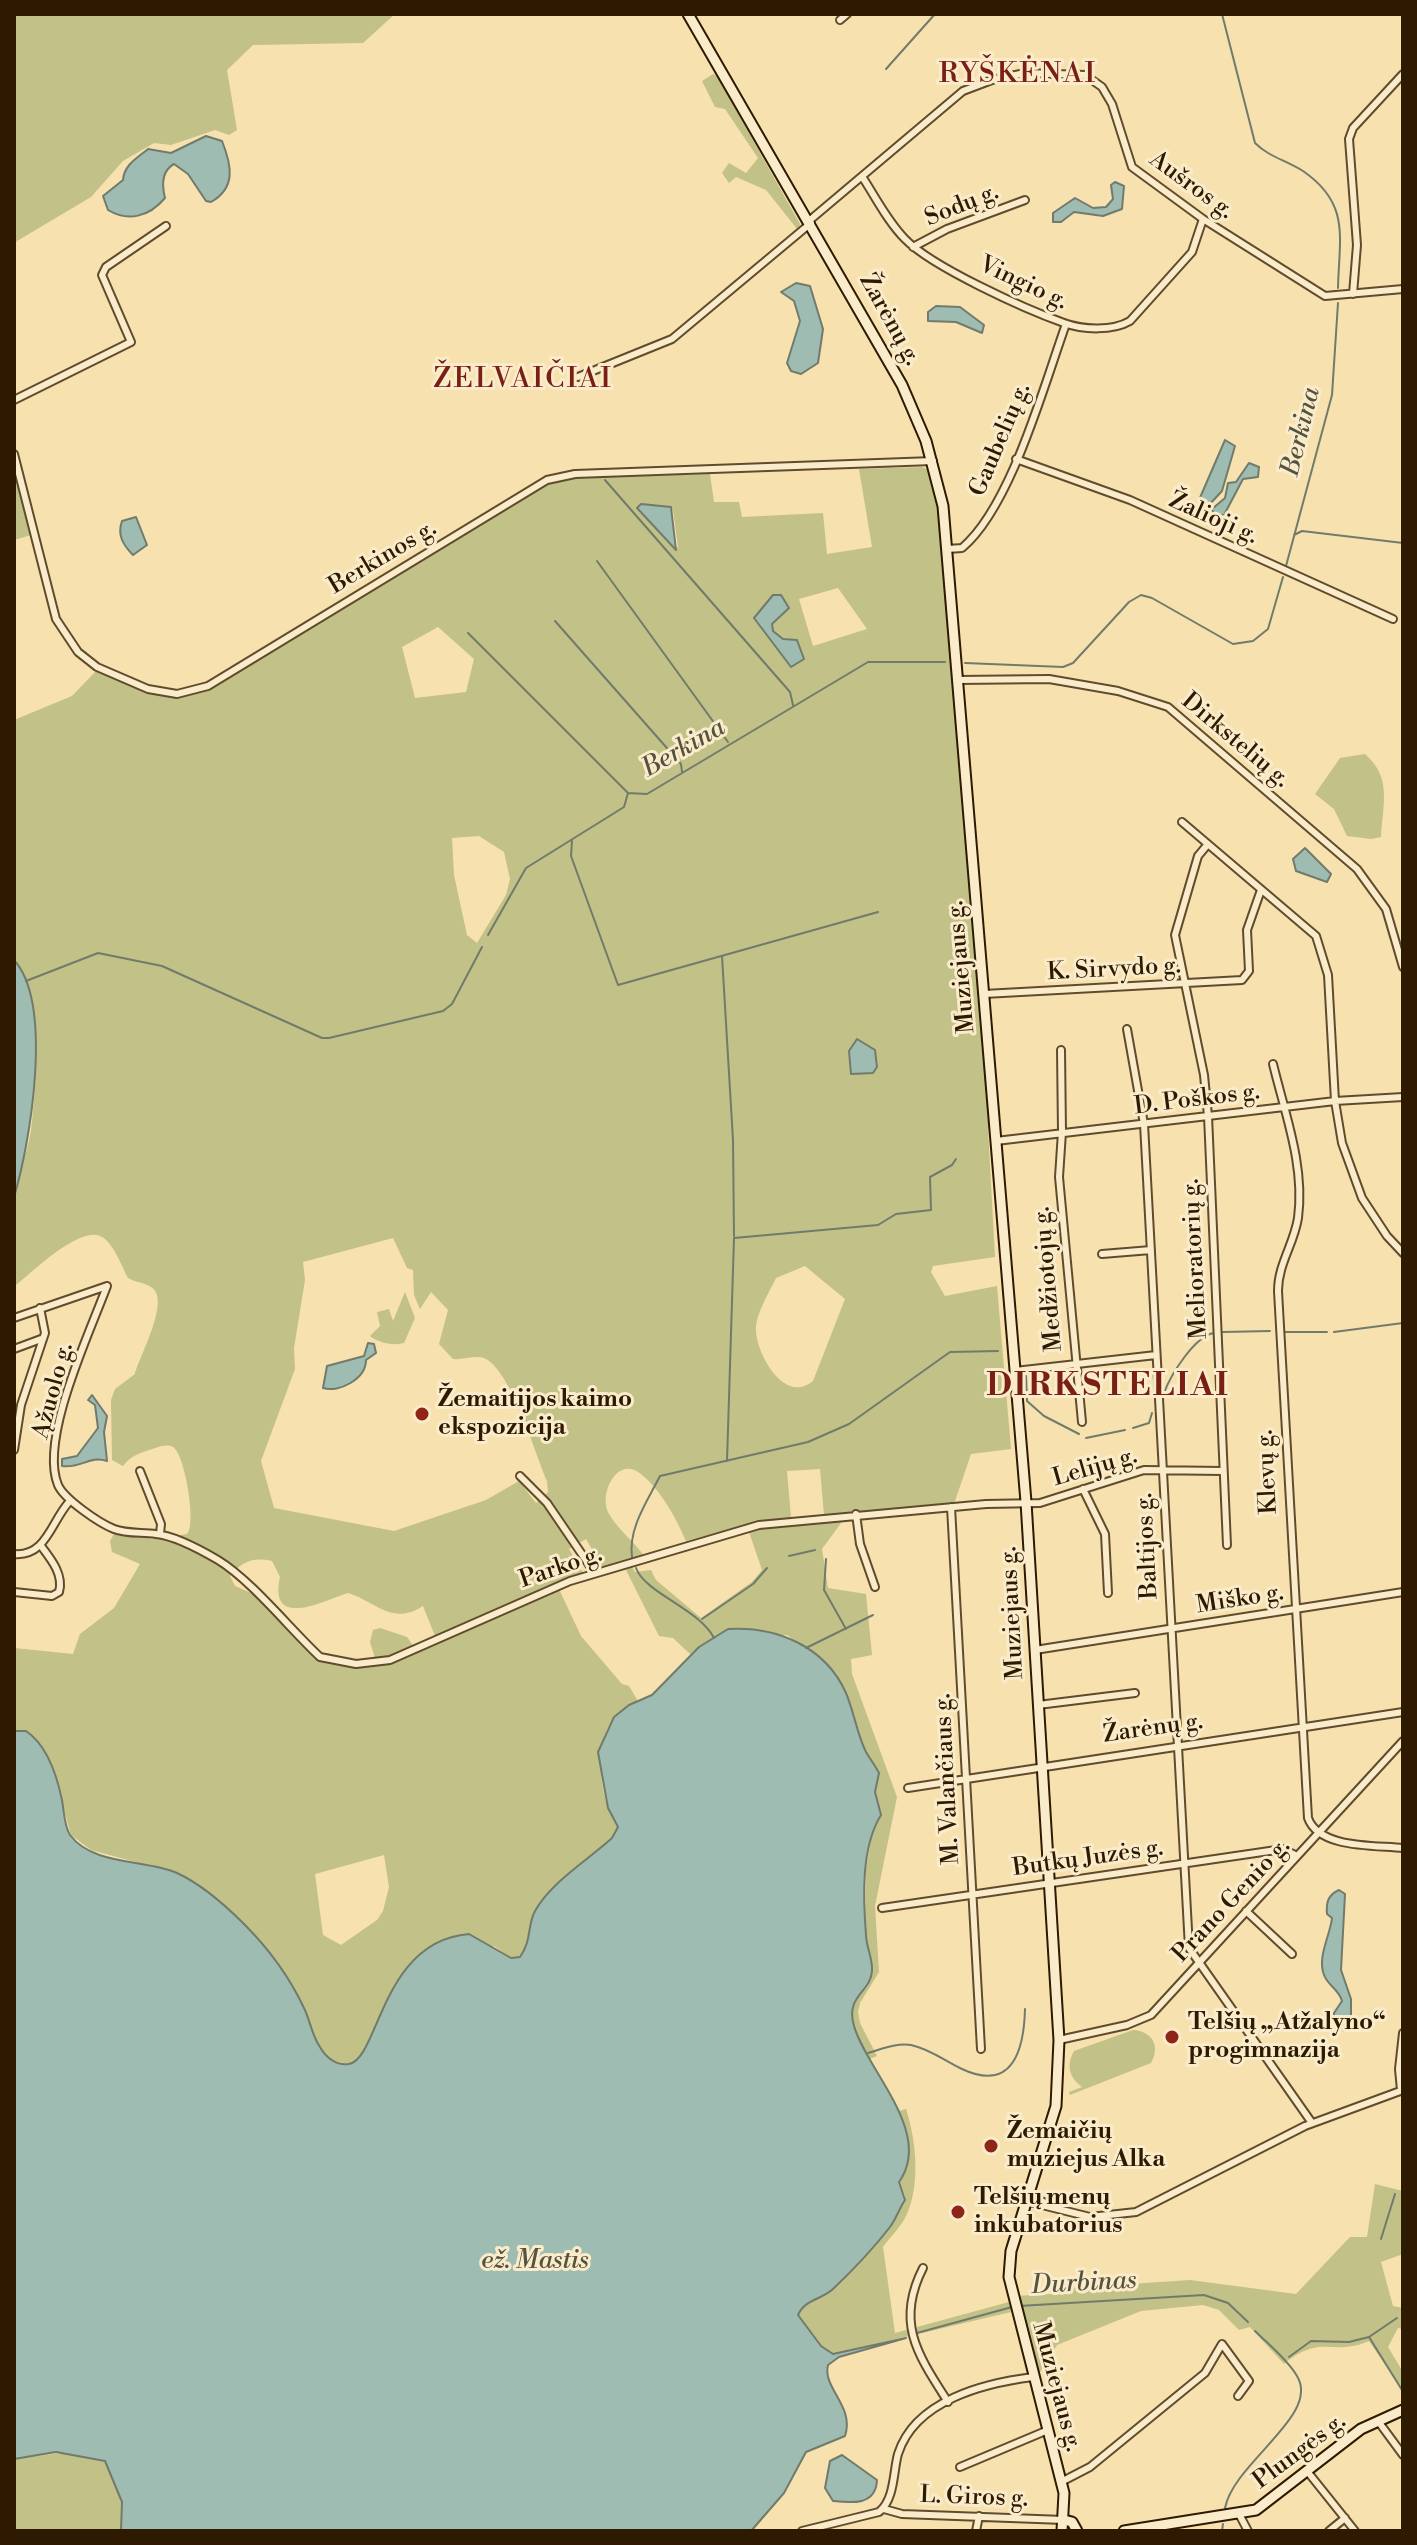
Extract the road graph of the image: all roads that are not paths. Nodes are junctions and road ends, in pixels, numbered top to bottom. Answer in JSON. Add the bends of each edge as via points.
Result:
{"nodes":[{"id":1,"x":847,"y":14,"type":"edge"},
{"id":2,"x":693,"y":16,"type":"edge"},
{"id":3,"x":840,"y":20,"type":"dead end"},
{"id":4,"x":1403,"y":74,"type":"edge"},
{"id":5,"x":863,"y":178,"type":"junction"},
{"id":6,"x":1025,"y":200,"type":"dead end"},
{"id":7,"x":1203,"y":219,"type":"junction"},
{"id":8,"x":810,"y":222,"type":"junction"},
{"id":9,"x":166,"y":226,"type":"dead end"},
{"id":10,"x":913,"y":247,"type":"junction"},
{"id":11,"x":1403,"y":289,"type":"edge"},
{"id":12,"x":1353,"y":294,"type":"junction"},
{"id":13,"x":1066,"y":324,"type":"junction"},
{"id":14,"x":578,"y":377,"type":"dead end"},
{"id":15,"x":14,"y":400,"type":"edge"},
{"id":16,"x":14,"y":454,"type":"edge"},
{"id":17,"x":1016,"y":459,"type":"junction"},
{"id":18,"x":933,"y":461,"type":"junction"},
{"id":19,"x":947,"y":549,"type":"junction"},
{"id":20,"x":1393,"y":619,"type":"dead end"},
{"id":21,"x":958,"y":680,"type":"junction"},
{"id":22,"x":1182,"y":822,"type":"dead end"},
{"id":23,"x":1208,"y":844,"type":"junction"},
{"id":24,"x":1261,"y":890,"type":"junction"},
{"id":25,"x":1403,"y":967,"type":"edge"},
{"id":26,"x":1183,"y":984,"type":"junction"},
{"id":27,"x":984,"y":994,"type":"junction"},
{"id":28,"x":1127,"y":1029,"type":"dead end"},
{"id":29,"x":1061,"y":1050,"type":"dead end"},
{"id":30,"x":1273,"y":1064,"type":"dead end"},
{"id":31,"x":1403,"y":1097,"type":"edge"},
{"id":32,"x":1335,"y":1101,"type":"junction"},
{"id":33,"x":1284,"y":1108,"type":"junction"},
{"id":34,"x":1208,"y":1116,"type":"junction"},
{"id":35,"x":1144,"y":1124,"type":"junction"},
{"id":36,"x":1062,"y":1132,"type":"junction"},
{"id":37,"x":996,"y":1141,"type":"junction"},
{"id":38,"x":1151,"y":1250,"type":"junction"},
{"id":39,"x":1403,"y":1253,"type":"edge"},
{"id":40,"x":1102,"y":1254,"type":"dead end"},
{"id":41,"x":40,"y":1308,"type":"junction"},
{"id":42,"x":14,"y":1318,"type":"edge"},
{"id":43,"x":41,"y":1339,"type":"junction"},
{"id":44,"x":14,"y":1349,"type":"edge"},
{"id":45,"x":1156,"y":1355,"type":"junction"},
{"id":46,"x":1074,"y":1364,"type":"junction"},
{"id":47,"x":1015,"y":1371,"type":"junction"},
{"id":48,"x":1082,"y":1422,"type":"dead end"},
{"id":49,"x":14,"y":1450,"type":"edge"},
{"id":50,"x":1163,"y":1470,"type":"junction"},
{"id":51,"x":140,"y":1471,"type":"dead end"},
{"id":52,"x":1223,"y":1471,"type":"junction"},
{"id":53,"x":520,"y":1476,"type":"dead end"},
{"id":54,"x":1083,"y":1489,"type":"junction"},
{"id":55,"x":69,"y":1502,"type":"junction"},
{"id":56,"x":1026,"y":1502,"type":"junction"},
{"id":57,"x":951,"y":1507,"type":"junction"},
{"id":58,"x":856,"y":1514,"type":"junction"},
{"id":59,"x":160,"y":1534,"type":"junction"},
{"id":60,"x":1227,"y":1545,"type":"dead end"},
{"id":61,"x":41,"y":1546,"type":"junction"},
{"id":62,"x":14,"y":1554,"type":"edge"},
{"id":63,"x":594,"y":1572,"type":"junction"},
{"id":64,"x":875,"y":1587,"type":"dead end"},
{"id":65,"x":14,"y":1592,"type":"edge"},
{"id":66,"x":1403,"y":1592,"type":"edge"},
{"id":67,"x":1108,"y":1593,"type":"dead end"},
{"id":68,"x":1294,"y":1609,"type":"junction"},
{"id":69,"x":1170,"y":1629,"type":"junction"},
{"id":70,"x":1035,"y":1650,"type":"junction"},
{"id":71,"x":1135,"y":1693,"type":"dead end"},
{"id":72,"x":1038,"y":1705,"type":"junction"},
{"id":73,"x":1403,"y":1712,"type":"edge"},
{"id":74,"x":1301,"y":1727,"type":"junction"},
{"id":75,"x":1403,"y":1741,"type":"edge"},
{"id":76,"x":1176,"y":1746,"type":"junction"},
{"id":77,"x":1043,"y":1765,"type":"junction"},
{"id":78,"x":966,"y":1777,"type":"junction"},
{"id":79,"x":908,"y":1788,"type":"dead end"},
{"id":80,"x":1319,"y":1834,"type":"junction"},
{"id":81,"x":1403,"y":1848,"type":"edge"},
{"id":82,"x":1297,"y":1856,"type":"junction"},
{"id":83,"x":1184,"y":1863,"type":"junction"},
{"id":84,"x":1050,"y":1882,"type":"junction"},
{"id":85,"x":973,"y":1894,"type":"junction"},
{"id":86,"x":882,"y":1908,"type":"dead end"},
{"id":87,"x":1246,"y":1911,"type":"junction"},
{"id":88,"x":1292,"y":1954,"type":"dead end"},
{"id":89,"x":1198,"y":1964,"type":"junction"},
{"id":90,"x":1403,"y":2033,"type":"edge"},
{"id":91,"x":1059,"y":2040,"type":"junction"},
{"id":92,"x":981,"y":2049,"type":"dead end"},
{"id":93,"x":1402,"y":2090,"type":"edge"},
{"id":94,"x":1312,"y":2123,"type":"junction"},
{"id":95,"x":1026,"y":2198,"type":"junction"},
{"id":96,"x":923,"y":2268,"type":"dead end"},
{"id":97,"x":1033,"y":2377,"type":"junction"},
{"id":98,"x":1238,"y":2396,"type":"dead end"},
{"id":99,"x":948,"y":2402,"type":"junction"},
{"id":100,"x":1403,"y":2410,"type":"edge"},
{"id":101,"x":1378,"y":2421,"type":"junction"},
{"id":102,"x":1048,"y":2430,"type":"junction"},
{"id":103,"x":1403,"y":2455,"type":"edge"},
{"id":104,"x":960,"y":2467,"type":"dead end"},
{"id":105,"x":1307,"y":2471,"type":"junction"},
{"id":106,"x":1061,"y":2482,"type":"junction"},
{"id":107,"x":884,"y":2509,"type":"junction"},
{"id":108,"x":1239,"y":2514,"type":"junction"},
{"id":109,"x":979,"y":2516,"type":"junction"},
{"id":110,"x":1345,"y":2518,"type":"junction"},
{"id":111,"x":1064,"y":2520,"type":"junction"},
{"id":112,"x":820,"y":2529,"type":"edge"},
{"id":113,"x":802,"y":2531,"type":"edge"},
{"id":114,"x":976,"y":2531,"type":"edge"},
{"id":115,"x":1062,"y":2531,"type":"edge"},
{"id":116,"x":1077,"y":2531,"type":"edge"},
{"id":117,"x":1124,"y":2531,"type":"edge"},
{"id":118,"x":1248,"y":2531,"type":"edge"},
{"id":119,"x":1329,"y":2531,"type":"edge"},
{"id":120,"x":1355,"y":2531,"type":"edge"}],
"edges":[{"from":1,"to":3,"type":"street"},
{"from":2,"to":8,"type":"main road","name":"Žarėnų g."},
{"from":4,"to":12,"type":"street","via":[[1349,139],[1357,257]]},
{"from":5,"to":7,"type":"street","name":"Aušros g.","via":[[963,91],[992,80],[1059,72],[1085,75],[1102,87],[1112,104],[1132,167]]},
{"from":5,"to":8,"type":"street","name":"Aušros g."},
{"from":5,"to":10,"type":"street","name":"Vingio g."},
{"from":6,"to":10,"type":"street","name":"Sodų g."},
{"from":7,"to":12,"type":"street","name":"Aušros g.","via":[[1325,296]]},
{"from":7,"to":13,"type":"street","name":"Vingio g.","via":[[1192,252],[1130,321],[1118,328]]},
{"from":8,"to":14,"type":"street","name":"Aušros g.","via":[[672,339]]},
{"from":8,"to":18,"type":"main road","name":"Žarėnų g.","via":[[902,385]]},
{"from":9,"to":15,"type":"street","via":[[103,271],[131,342]]},
{"from":10,"to":13,"type":"street","name":"Vingio g."},
{"from":11,"to":12,"type":"street","name":"Aušros g."},
{"from":13,"to":17,"type":"street","name":"Gaubelių g."},
{"from":16,"to":18,"type":"street","name":"Berkinos g.","via":[[56,619],[78,652],[137,685],[177,694],[208,686],[559,476]]},
{"from":17,"to":19,"type":"street","name":"Gaubelių g.","via":[[978,533],[962,548]]},
{"from":17,"to":20,"type":"street","name":"Žalioji g.","via":[[1130,500]]},
{"from":18,"to":19,"type":"main road","name":"Žarėnų g."},
{"from":19,"to":21,"type":"main road","name":"Žarėnų g."},
{"from":21,"to":25,"type":"street","name":"Dirkstelių g.","via":[[1049,679],[1118,691],[1168,707],[1357,869],[1386,909]]},
{"from":21,"to":27,"type":"main road","name":"Muziejaus g."},
{"from":22,"to":23,"type":"street"},
{"from":23,"to":24,"type":"street"},
{"from":23,"to":26,"type":"street","name":"Melioratorių g.","via":[[1198,856],[1175,935]]},
{"from":24,"to":26,"type":"street","name":"K. Sirvydo g.","via":[[1247,930],[1246,978]]},
{"from":24,"to":32,"type":"street","via":[[1316,936],[1328,975]]},
{"from":26,"to":27,"type":"street","name":"K. Sirvydo g."},
{"from":26,"to":34,"type":"street","name":"Melioratorių g."},
{"from":27,"to":37,"type":"main road","name":"Muziejaus g."},
{"from":28,"to":35,"type":"street","name":"Baltijos g."},
{"from":29,"to":36,"type":"street","name":"Medžiotojų g."},
{"from":30,"to":33,"type":"street","name":"Klevų g."},
{"from":31,"to":32,"type":"street","name":"D. Poškos g."},
{"from":32,"to":33,"type":"street","name":"D. Poškos g."},
{"from":32,"to":39,"type":"street","via":[[1342,1143],[1362,1198]]},
{"from":33,"to":34,"type":"street","name":"D. Poškos g."},
{"from":33,"to":68,"type":"street","name":"Klevų g.","via":[[1294,1137],[1299,1210],[1278,1291]]},
{"from":34,"to":35,"type":"street","name":"D. Poškos g."},
{"from":34,"to":52,"type":"street","name":"Melioratorių g."},
{"from":35,"to":36,"type":"street","name":"D. Poškos g."},
{"from":35,"to":38,"type":"street","name":"Baltijos g."},
{"from":36,"to":37,"type":"street","name":"D. Poškos g."},
{"from":36,"to":46,"type":"street","name":"Medžiotojų g.","via":[[1059,1177]]},
{"from":37,"to":47,"type":"main road","name":"Muziejaus g."},
{"from":38,"to":40,"type":"street"},
{"from":38,"to":45,"type":"street","name":"Baltijos g."},
{"from":41,"to":42,"type":"street"},
{"from":41,"to":43,"type":"street","via":[[45,1333]]},
{"from":41,"to":55,"type":"street","name":"Ąžuolo g.","via":[[107,1286],[60,1421],[54,1471]]},
{"from":43,"to":44,"type":"street"},
{"from":43,"to":49,"type":"street"},
{"from":45,"to":46,"type":"street"},
{"from":45,"to":50,"type":"street","name":"Baltijos g."},
{"from":46,"to":47,"type":"street"},
{"from":46,"to":48,"type":"street","name":"Medžiotojų g."},
{"from":47,"to":56,"type":"main road","name":"Muziejaus g."},
{"from":50,"to":52,"type":"street","name":"Lelijų g."},
{"from":50,"to":54,"type":"street","name":"Lelijų g.","via":[[1130,1473]]},
{"from":50,"to":69,"type":"street","name":"Baltijos g."},
{"from":51,"to":59,"type":"street"},
{"from":52,"to":60,"type":"street","name":"Melioratorių g."},
{"from":53,"to":63,"type":"street","via":[[547,1503]]},
{"from":54,"to":56,"type":"street","name":"Lelijų g.","via":[[1040,1503]]},
{"from":54,"to":67,"type":"street","via":[[1105,1534]]},
{"from":55,"to":59,"type":"street","via":[[110,1528]]},
{"from":55,"to":61,"type":"street"},
{"from":56,"to":57,"type":"street","name":"Parko g."},
{"from":56,"to":70,"type":"main road","name":"Muziejaus g."},
{"from":57,"to":58,"type":"street","name":"Parko g."},
{"from":57,"to":78,"type":"street","name":"M. Valančiaus g."},
{"from":58,"to":63,"type":"street","name":"Parko g.","via":[[759,1525]]},
{"from":58,"to":64,"type":"street"},
{"from":59,"to":63,"type":"street","name":"Parko g.","via":[[220,1561],[320,1657],[336,1663],[390,1660]]},
{"from":61,"to":62,"type":"street"},
{"from":61,"to":65,"type":"street","via":[[57,1571],[59,1592]]},
{"from":66,"to":68,"type":"street","name":"Miško g."},
{"from":68,"to":69,"type":"street","name":"Miško g."},
{"from":68,"to":74,"type":"street","name":"Klevų g."},
{"from":69,"to":70,"type":"street","name":"Miško g."},
{"from":69,"to":76,"type":"street","name":"Baltijos g."},
{"from":70,"to":72,"type":"main road","name":"Muziejaus g."},
{"from":71,"to":72,"type":"street"},
{"from":72,"to":77,"type":"main road","name":"Muziejaus g."},
{"from":73,"to":74,"type":"street","name":"Žarėnų g."},
{"from":74,"to":76,"type":"street","name":"Žarėnų g."},
{"from":74,"to":80,"type":"street","name":"Klevų g.","via":[[1308,1818]]},
{"from":75,"to":80,"type":"street","name":"Prano Genio g."},
{"from":76,"to":77,"type":"street","name":"Žarėnų g."},
{"from":76,"to":83,"type":"street","name":"Baltijos g."},
{"from":77,"to":78,"type":"street","name":"Žarėnų g."},
{"from":77,"to":84,"type":"main road","name":"Muziejaus g."},
{"from":78,"to":79,"type":"street","name":"Žarėnų g."},
{"from":78,"to":85,"type":"street","name":"M. Valančiaus g."},
{"from":80,"to":81,"type":"street"},
{"from":80,"to":82,"type":"street","name":"Prano Genio g."},
{"from":82,"to":83,"type":"street","name":"Butkų Juzės g.","via":[[1283,1849]]},
{"from":82,"to":87,"type":"street","name":"Prano Genio g."},
{"from":83,"to":84,"type":"street","name":"Butkų Juzės g."},
{"from":83,"to":89,"type":"street","name":"Baltijos g.","via":[[1189,1948]]},
{"from":84,"to":85,"type":"street","name":"Butkų Juzės g."},
{"from":84,"to":91,"type":"main road","name":"Muziejaus g."},
{"from":85,"to":86,"type":"street","name":"Butkų Juzės g."},
{"from":85,"to":92,"type":"street","name":"M. Valančiaus g."},
{"from":87,"to":88,"type":"street"},
{"from":87,"to":89,"type":"street","name":"Prano Genio g."},
{"from":89,"to":91,"type":"street","name":"Prano Genio g.","via":[[1146,2018]]},
{"from":89,"to":94,"type":"street"},
{"from":90,"to":93,"type":"street"},
{"from":91,"to":95,"type":"main road","name":"Muziejaus g.","via":[[1056,2106]]},
{"from":93,"to":94,"type":"street"},
{"from":94,"to":95,"type":"street","via":[[1136,2212],[1099,2218]]},
{"from":95,"to":97,"type":"main road","name":"Muziejaus g.","via":[[1010,2259],[1012,2299]]},
{"from":96,"to":99,"type":"street","via":[[908,2319],[928,2371]]},
{"from":97,"to":99,"type":"street","via":[[980,2385]]},
{"from":97,"to":102,"type":"main road","name":"Muziejaus g."},
{"from":98,"to":106,"type":"street","via":[[1249,2381],[1222,2344],[1205,2373],[1090,2467]]},
{"from":99,"to":107,"type":"street","via":[[903,2444]]},
{"from":100,"to":101,"type":"main road","name":"Plungės g."},
{"from":101,"to":103,"type":"street"},
{"from":101,"to":105,"type":"main road","name":"Plungės g."},
{"from":102,"to":104,"type":"street"},
{"from":102,"to":106,"type":"main road","name":"Muziejaus g."},
{"from":105,"to":108,"type":"main road","name":"Plungės g.","via":[[1262,2507]]},
{"from":105,"to":110,"type":"street"},
{"from":106,"to":111,"type":"main road","name":"Muziejaus g."},
{"from":107,"to":109,"type":"street","name":"L. Giros g."},
{"from":107,"to":112,"type":"street"},
{"from":108,"to":117,"type":"main road","name":"Plungės g."},
{"from":108,"to":118,"type":"street"},
{"from":109,"to":111,"type":"street","name":"L. Giros g."},
{"from":109,"to":114,"type":"street"},
{"from":110,"to":119,"type":"street"},
{"from":110,"to":120,"type":"street"},
{"from":111,"to":115,"type":"main road","name":"Muziejaus g."},
{"from":111,"to":116,"type":"main road"},
{"from":112,"to":113,"type":"street"}]}
